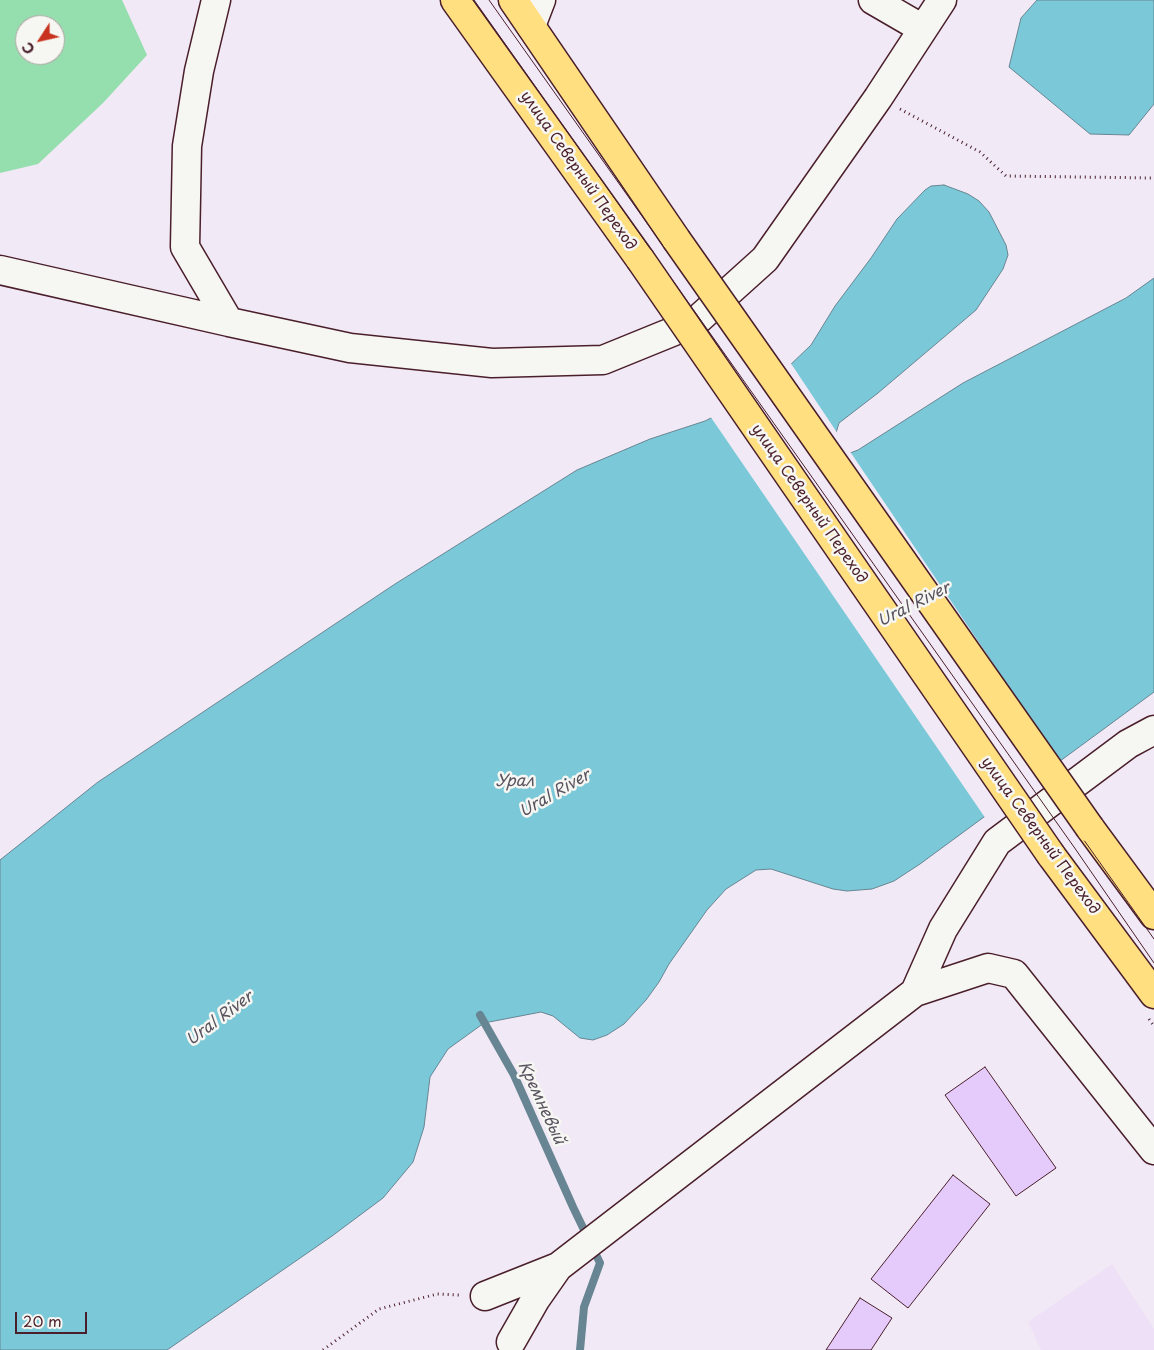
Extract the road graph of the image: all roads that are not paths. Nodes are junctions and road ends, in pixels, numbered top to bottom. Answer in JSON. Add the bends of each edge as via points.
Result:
{"nodes":[{"id":1,"x":216,"y":0,"type":"edge"},
{"id":2,"x":513,"y":0,"type":"edge"},
{"id":3,"x":541,"y":0,"type":"edge"},
{"id":4,"x":873,"y":0,"type":"edge"},
{"id":5,"x":942,"y":0,"type":"edge"},
{"id":6,"x":460,"y":6,"type":"edge"},
{"id":7,"x":531,"y":26,"type":"junction"},
{"id":8,"x":922,"y":29,"type":"junction"},
{"id":9,"x":0,"y":270,"type":"edge"},
{"id":10,"x":229,"y":322,"type":"junction"},
{"id":11,"x":1154,"y":730,"type":"edge"},
{"id":12,"x":1154,"y":915,"type":"edge"},
{"id":13,"x":915,"y":992,"type":"junction"},
{"id":14,"x":1154,"y":994,"type":"edge"},
{"id":15,"x":1154,"y":1150,"type":"edge"},
{"id":16,"x":558,"y":1267,"type":"junction"},
{"id":17,"x":485,"y":1296,"type":"road end"},
{"id":18,"x":511,"y":1342,"type":"dead end"}],
"edges":[{"from":1,"to":10,"type":"lane","via":[[199,71],[187,146],[185,247]]},
{"from":2,"to":7,"type":"main road"},
{"from":3,"to":7,"type":"lane"},
{"from":4,"to":8,"type":"lane"},
{"from":5,"to":8,"type":"lane"},
{"from":6,"to":14,"type":"main road","name":"улица Северный Переход","bridge":true,"via":[[640,259],[1051,855]]},
{"from":7,"to":12,"type":"main road","bridge":true,"via":[[676,239]]},
{"from":8,"to":10,"type":"lane","via":[[878,98],[765,259],[694,323],[603,360],[492,363],[350,348]]},
{"from":9,"to":10,"type":"lane"},
{"from":11,"to":13,"type":"lane","via":[[1128,744],[997,842],[943,929]]},
{"from":13,"to":15,"type":"lane","via":[[988,968],[1014,974]]},
{"from":13,"to":16,"type":"lane"},
{"from":16,"to":17,"type":"lane"},
{"from":16,"to":18,"type":"lane"}]}
